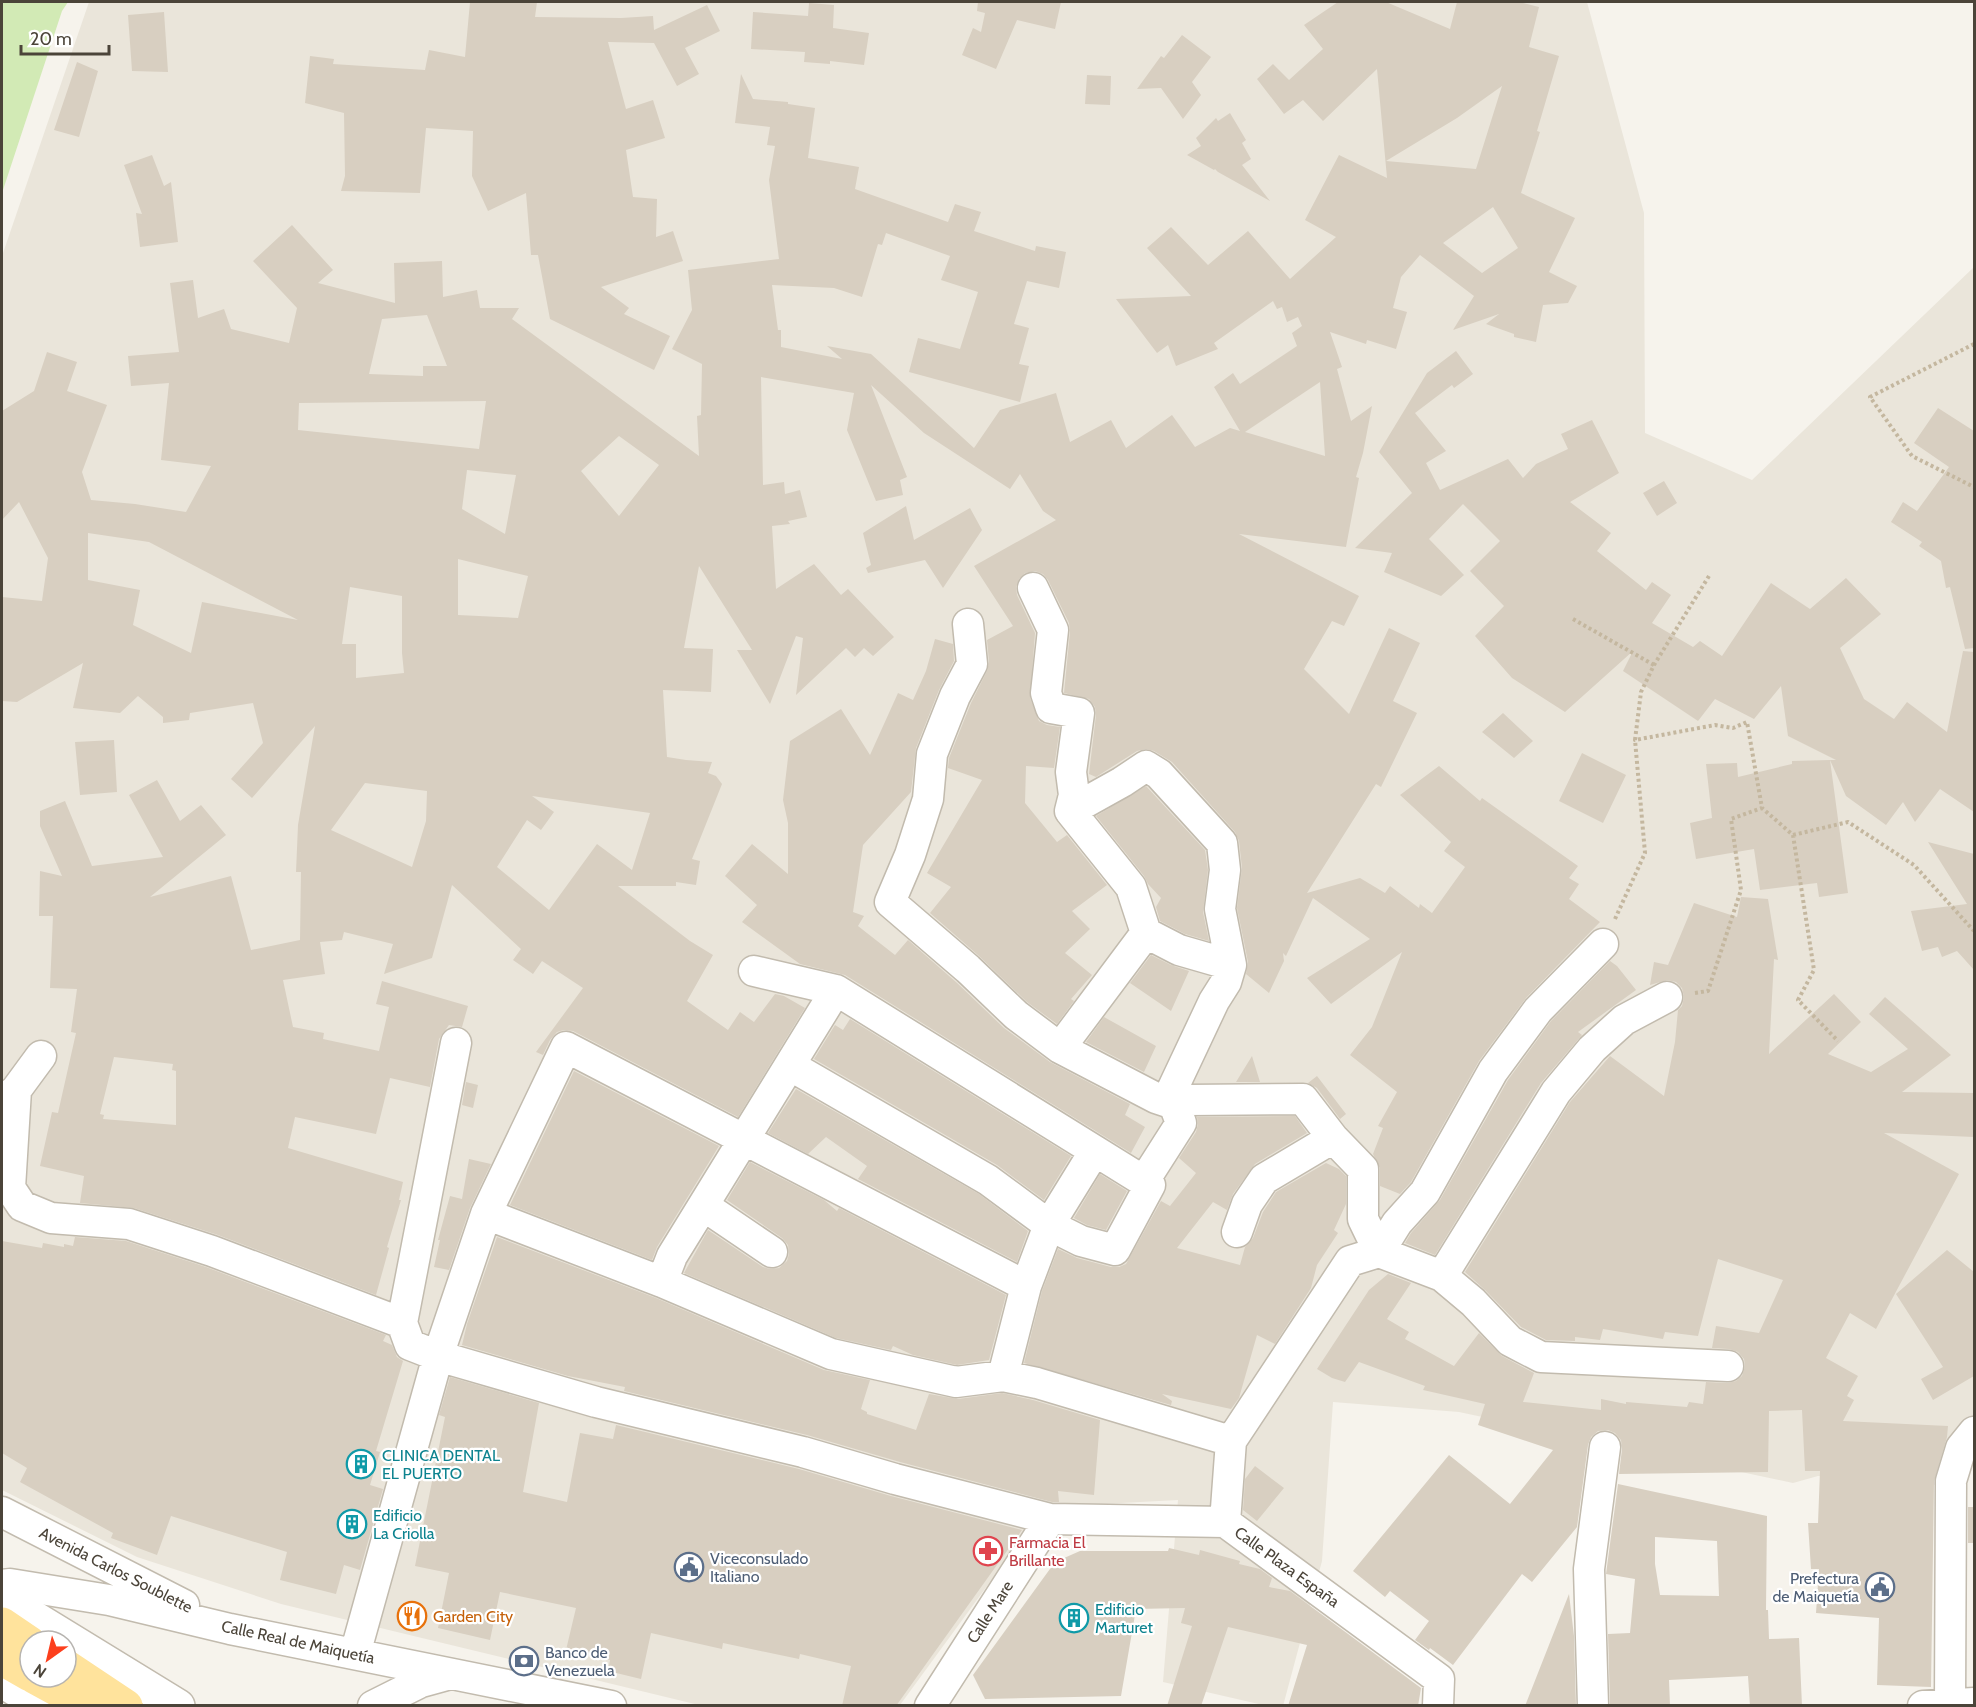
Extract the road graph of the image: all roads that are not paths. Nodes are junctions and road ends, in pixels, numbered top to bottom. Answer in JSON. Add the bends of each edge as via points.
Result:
{"nodes":[{"id":1,"x":1033,"y":588,"type":"dead end"},
{"id":2,"x":968,"y":624,"type":"dead end"},
{"id":3,"x":1070,"y":811,"type":"junction"},
{"id":4,"x":1146,"y":933,"type":"junction"},
{"id":5,"x":1603,"y":944,"type":"road end"},
{"id":6,"x":1231,"y":965,"type":"junction"},
{"id":7,"x":754,"y":971,"type":"dead end"},
{"id":8,"x":836,"y":990,"type":"junction"},
{"id":9,"x":1667,"y":997,"type":"dead end"},
{"id":10,"x":456,"y":1043,"type":"dead end"},
{"id":11,"x":1060,"y":1048,"type":"junction"},
{"id":12,"x":41,"y":1056,"type":"dead end"},
{"id":13,"x":791,"y":1066,"type":"junction"},
{"id":14,"x":9,"y":1096,"type":"edge"},
{"id":15,"x":1174,"y":1104,"type":"junction"},
{"id":16,"x":1333,"y":1138,"type":"junction"},
{"id":17,"x":744,"y":1140,"type":"junction"},
{"id":18,"x":1094,"y":1152,"type":"junction"},
{"id":19,"x":1144,"y":1181,"type":"junction"},
{"id":20,"x":704,"y":1206,"type":"junction"},
{"id":21,"x":486,"y":1214,"type":"junction"},
{"id":22,"x":1048,"y":1225,"type":"junction"},
{"id":23,"x":1238,"y":1232,"type":"dead end"},
{"id":24,"x":772,"y":1252,"type":"dead end"},
{"id":25,"x":1379,"y":1252,"type":"junction"},
{"id":26,"x":1442,"y":1276,"type":"junction"},
{"id":27,"x":662,"y":1282,"type":"junction"},
{"id":28,"x":1026,"y":1286,"type":"junction"},
{"id":29,"x":402,"y":1323,"type":"junction"},
{"id":30,"x":438,"y":1356,"type":"junction"},
{"id":31,"x":1728,"y":1365,"type":"dead end"},
{"id":32,"x":1003,"y":1376,"type":"junction"},
{"id":33,"x":1974,"y":1432,"type":"edge"},
{"id":34,"x":1231,"y":1441,"type":"junction"},
{"id":35,"x":1605,"y":1447,"type":"dead end"},
{"id":36,"x":2,"y":1512,"type":"edge"},
{"id":37,"x":1050,"y":1519,"type":"junction"},
{"id":38,"x":1225,"y":1522,"type":"junction"},
{"id":39,"x":2,"y":1585,"type":"edge"},
{"id":40,"x":2,"y":1598,"type":"edge"},
{"id":41,"x":2,"y":1624,"type":"edge"},
{"id":42,"x":230,"y":1629,"type":"junction"},
{"id":43,"x":18,"y":1635,"type":"edge"},
{"id":44,"x":355,"y":1654,"type":"junction"},
{"id":45,"x":2,"y":1659,"type":"edge"},
{"id":46,"x":18,"y":1668,"type":"edge"},
{"id":47,"x":78,"y":1674,"type":"edge"},
{"id":48,"x":454,"y":1674,"type":"junction"},
{"id":49,"x":2,"y":1681,"type":"edge"},
{"id":50,"x":56,"y":1689,"type":"edge"},
{"id":51,"x":1949,"y":1704,"type":"edge"},
{"id":52,"x":43,"y":1706,"type":"edge"},
{"id":53,"x":87,"y":1706,"type":"edge"},
{"id":54,"x":126,"y":1706,"type":"edge"},
{"id":55,"x":178,"y":1706,"type":"edge"},
{"id":56,"x":373,"y":1706,"type":"edge"},
{"id":57,"x":611,"y":1706,"type":"edge"},
{"id":58,"x":930,"y":1706,"type":"edge"},
{"id":59,"x":1438,"y":1706,"type":"edge"},
{"id":60,"x":1593,"y":1706,"type":"edge"}],
"edges":[{"from":1,"to":3,"type":"street","via":[[1053,630],[1046,693],[1049,705],[1079,712]]},
{"from":2,"to":11,"type":"street","via":[[972,664],[932,754],[928,799],[890,902],[1016,1015]]},
{"from":3,"to":4,"type":"street","via":[[1131,887]]},
{"from":3,"to":6,"type":"street","via":[[1146,766],[1159,774],[1222,843],[1226,870],[1220,909]]},
{"from":4,"to":6,"type":"street","via":[[1179,950]]},
{"from":4,"to":11,"type":"street"},
{"from":5,"to":25,"type":"street","via":[[1538,1010],[1493,1071],[1425,1192],[1397,1223]]},
{"from":6,"to":15,"type":"street","via":[[1173,1088]]},
{"from":7,"to":8,"type":"street"},
{"from":8,"to":13,"type":"street"},
{"from":8,"to":18,"type":"street"},
{"from":9,"to":26,"type":"street","via":[[1624,1020],[1592,1048],[1556,1092]]},
{"from":10,"to":29,"type":"street"},
{"from":11,"to":15,"type":"street"},
{"from":12,"to":14,"type":"street"},
{"from":13,"to":17,"type":"street"},
{"from":13,"to":22,"type":"street","via":[[987,1180]]},
{"from":14,"to":29,"type":"street","via":[[10,1188],[22,1206],[51,1218],[129,1224]]},
{"from":15,"to":16,"type":"street","via":[[1188,1100],[1303,1099]]},
{"from":15,"to":19,"type":"street","via":[[1181,1123]]},
{"from":16,"to":23,"type":"street","via":[[1264,1179],[1247,1204]]},
{"from":16,"to":25,"type":"street","via":[[1363,1169],[1363,1219]]},
{"from":17,"to":20,"type":"street"},
{"from":17,"to":21,"type":"street","via":[[566,1047]]},
{"from":17,"to":28,"type":"street"},
{"from":18,"to":19,"type":"street"},
{"from":18,"to":22,"type":"street"},
{"from":19,"to":22,"type":"street","via":[[1150,1185],[1115,1250],[1081,1241]]},
{"from":20,"to":24,"type":"street"},
{"from":20,"to":27,"type":"street","via":[[672,1256]]},
{"from":21,"to":27,"type":"street"},
{"from":21,"to":30,"type":"street"},
{"from":22,"to":28,"type":"street"},
{"from":25,"to":26,"type":"street"},
{"from":25,"to":34,"type":"street","via":[[1350,1261]]},
{"from":26,"to":31,"type":"street","via":[[1510,1341],[1540,1357]]},
{"from":27,"to":32,"type":"street","via":[[831,1354],[956,1382]]},
{"from":28,"to":32,"type":"street"},
{"from":29,"to":30,"type":"street","name":"Calle Plaza España","via":[[410,1345]]},
{"from":30,"to":37,"type":"street","name":"Calle Plaza España","via":[[596,1402],[803,1452]]},
{"from":30,"to":44,"type":"street"},
{"from":32,"to":34,"type":"street"},
{"from":33,"to":51,"type":"street","via":[[1961,1448],[1951,1481]]},
{"from":34,"to":38,"type":"street"},
{"from":35,"to":60,"type":"street","via":[[1589,1569]]},
{"from":36,"to":42,"type":"street","name":"Avenida Carlos Soublette"},
{"from":37,"to":38,"type":"street","name":"Calle Plaza España"},
{"from":37,"to":58,"type":"street","name":"Calle Mare"},
{"from":38,"to":59,"type":"street","name":"Calle Plaza España","via":[[1433,1673],[1439,1679]]},
{"from":39,"to":42,"type":"street","name":"Calle Real de Maiquetía","via":[[109,1600]]},
{"from":40,"to":55,"type":"street"},
{"from":41,"to":43,"type":"main road"},
{"from":42,"to":44,"type":"street","name":"Calle Real de Maiquetía"},
{"from":44,"to":48,"type":"street","name":"Calle Real de Maiquetía"},
{"from":45,"to":46,"type":"main road"},
{"from":47,"to":54,"type":"main road"},
{"from":48,"to":56,"type":"street","name":"Calle Real de Maiquetía","via":[[421,1682]]},
{"from":48,"to":57,"type":"street","name":"Calle Real de Maiquetía"},
{"from":49,"to":52,"type":"street"},
{"from":50,"to":53,"type":"main road"}]}
